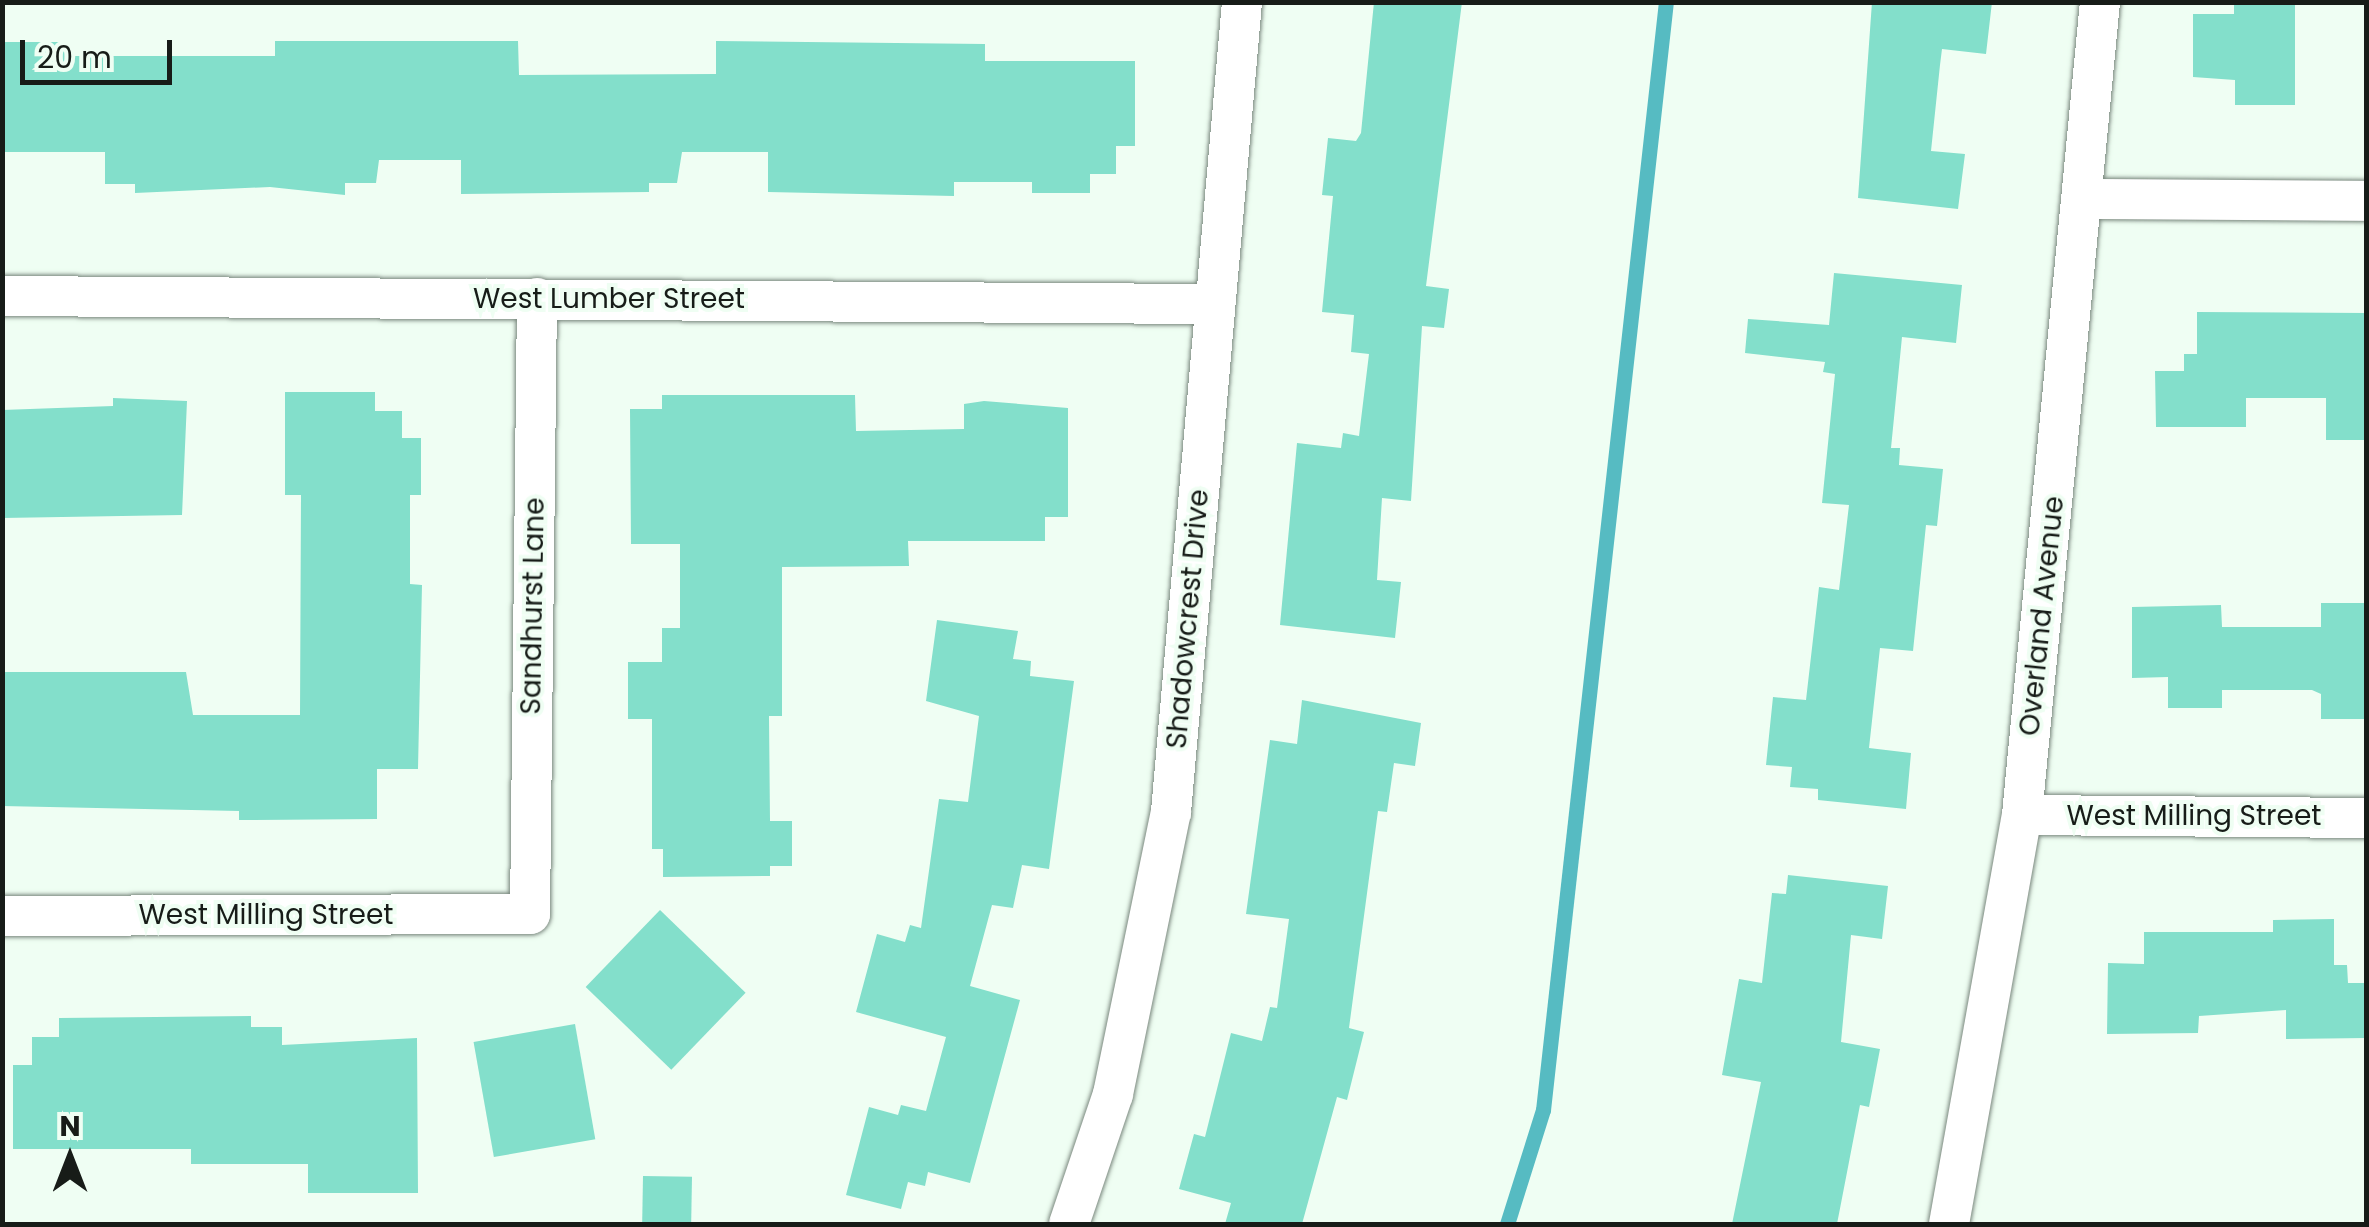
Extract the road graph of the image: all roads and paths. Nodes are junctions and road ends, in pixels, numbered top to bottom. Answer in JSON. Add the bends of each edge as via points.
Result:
{"nodes":[{"id":1,"x":1242,"y":2,"type":"edge"},
{"id":2,"x":2100,"y":2,"type":"edge"},
{"id":3,"x":2085,"y":198,"type":"junction"},
{"id":4,"x":2366,"y":201,"type":"edge"},
{"id":5,"x":2,"y":296,"type":"edge"},
{"id":6,"x":537,"y":298,"type":"junction"},
{"id":7,"x":1216,"y":304,"type":"junction"},
{"id":8,"x":2022,"y":815,"type":"junction"},
{"id":9,"x":2366,"y":818,"type":"edge"},
{"id":10,"x":530,"y":914,"type":"joint"},
{"id":11,"x":2,"y":916,"type":"edge"},
{"id":12,"x":1069,"y":1224,"type":"edge"},
{"id":13,"x":1949,"y":1224,"type":"edge"}],
"edges":[{"from":1,"to":7,"type":"street","name":"Shadowcrest Drive"},
{"from":2,"to":3,"type":"street","name":"Overland Avenue"},
{"from":3,"to":4,"type":"street"},
{"from":3,"to":8,"type":"street","name":"Overland Avenue"},
{"from":5,"to":6,"type":"street","name":"West Lumber Street"},
{"from":6,"to":7,"type":"street","name":"West Lumber Street"},
{"from":6,"to":10,"type":"street","name":"Sandhurst Lane"},
{"from":7,"to":12,"type":"street","name":"Shadowcrest Drive","via":[[1171,812],[1113,1094]]},
{"from":8,"to":9,"type":"street","name":"West Milling Street"},
{"from":8,"to":13,"type":"street","name":"Overland Avenue"},
{"from":10,"to":11,"type":"street","name":"West Milling Street"}]}
